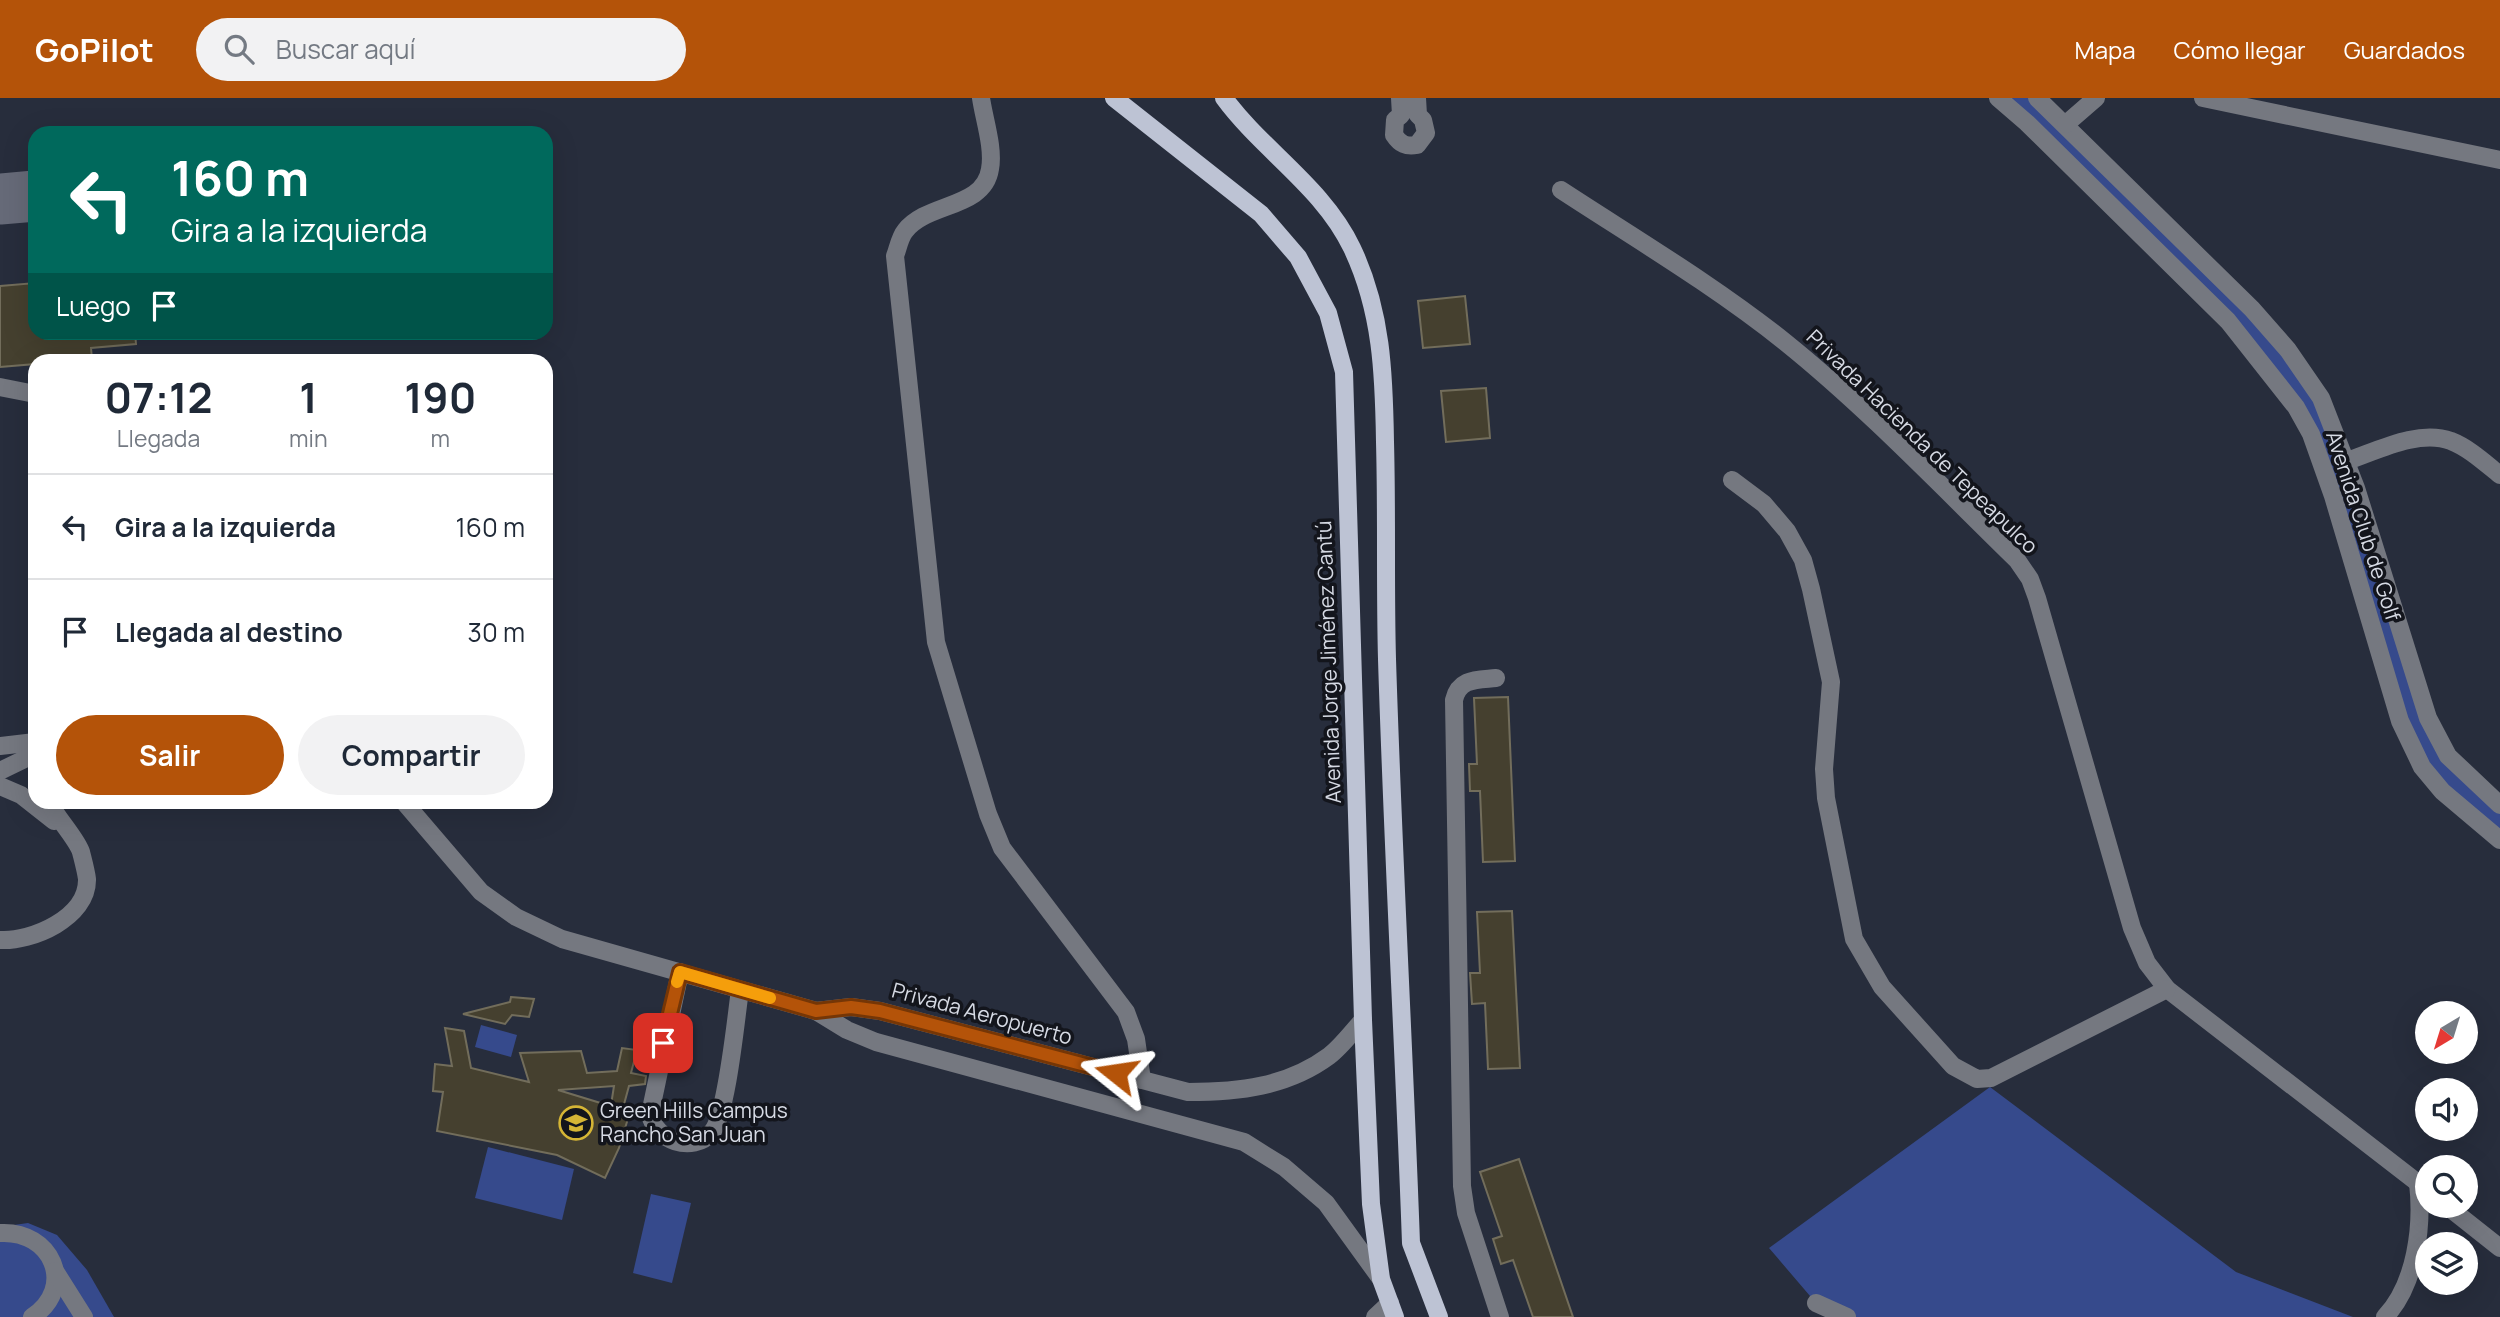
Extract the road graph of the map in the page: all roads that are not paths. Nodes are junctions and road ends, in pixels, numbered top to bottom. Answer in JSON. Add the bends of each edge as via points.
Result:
{"nodes":[{"id":1,"x":981,"y":98,"type":"edge"},
{"id":2,"x":1114,"y":98,"type":"edge"},
{"id":3,"x":1224,"y":98,"type":"edge"},
{"id":4,"x":1400,"y":98,"type":"edge"},
{"id":5,"x":1417,"y":98,"type":"edge"},
{"id":6,"x":1998,"y":98,"type":"edge"},
{"id":7,"x":2038,"y":98,"type":"edge"},
{"id":8,"x":2096,"y":98,"type":"edge"},
{"id":9,"x":2203,"y":98,"type":"edge"},
{"id":10,"x":2066,"y":124,"type":"junction"},
{"id":11,"x":2500,"y":160,"type":"edge"},
{"id":12,"x":1561,"y":190,"type":"dead end"},
{"id":13,"x":0,"y":387,"type":"edge"},
{"id":14,"x":28,"y":391,"type":"edge"},
{"id":15,"x":2333,"y":426,"type":"junction"},
{"id":16,"x":2311,"y":434,"type":"junction"},
{"id":17,"x":2347,"y":461,"type":"junction"},
{"id":18,"x":2500,"y":475,"type":"edge"},
{"id":19,"x":1732,"y":480,"type":"dead end"},
{"id":20,"x":2356,"y":488,"type":"junction"},
{"id":21,"x":2333,"y":496,"type":"junction"},
{"id":22,"x":1496,"y":678,"type":"dead end"},
{"id":23,"x":28,"y":743,"type":"edge"},
{"id":24,"x":0,"y":746,"type":"edge"},
{"id":25,"x":28,"y":758,"type":"edge"},
{"id":26,"x":0,"y":772,"type":"edge"},
{"id":27,"x":0,"y":786,"type":"edge"},
{"id":28,"x":2480,"y":789,"type":"junction"},
{"id":29,"x":28,"y":800,"type":"edge"},
{"id":30,"x":2500,"y":805,"type":"edge"},
{"id":31,"x":39,"y":809,"type":"edge"},
{"id":32,"x":53,"y":809,"type":"edge"},
{"id":33,"x":410,"y":809,"type":"edge"},
{"id":34,"x":2464,"y":812,"type":"junction"},
{"id":35,"x":64,"y":830,"type":"junction"},
{"id":36,"x":2500,"y":840,"type":"edge"},
{"id":37,"x":0,"y":940,"type":"edge"},
{"id":38,"x":680,"y":972,"type":"junction"},
{"id":39,"x":2167,"y":989,"type":"junction"},
{"id":40,"x":740,"y":990,"type":"junction"},
{"id":41,"x":816,"y":1011,"type":"junction"},
{"id":42,"x":1363,"y":1020,"type":"junction"},
{"id":43,"x":1142,"y":1080,"type":"junction"},
{"id":44,"x":2415,"y":1180,"type":"edge"},
{"id":45,"x":2419,"y":1218,"type":"edge"},
{"id":46,"x":2462,"y":1218,"type":"edge"},
{"id":47,"x":0,"y":1233,"type":"edge"},
{"id":48,"x":2500,"y":1248,"type":"edge"},
{"id":49,"x":55,"y":1271,"type":"junction"},
{"id":50,"x":1381,"y":1279,"type":"junction"},
{"id":51,"x":1816,"y":1303,"type":"dead end"},
{"id":52,"x":1393,"y":1310,"type":"edge"},
{"id":53,"x":32,"y":1317,"type":"edge"},
{"id":54,"x":84,"y":1317,"type":"edge"},
{"id":55,"x":1375,"y":1317,"type":"edge"},
{"id":56,"x":1439,"y":1317,"type":"edge"},
{"id":57,"x":1500,"y":1317,"type":"edge"},
{"id":58,"x":1847,"y":1317,"type":"edge"},
{"id":59,"x":2385,"y":1317,"type":"edge"}],
"edges":[{"from":1,"to":43,"type":"street","via":[[991,165],[988,181],[973,195],[924,215],[905,231],[895,256],[936,642],[1002,848],[1126,1012],[1136,1039]]},
{"from":2,"to":42,"type":"main road","name":"Avenida Jorge Jiménez Cantú","via":[[1261,214],[1298,257],[1328,313],[1344,372]]},
{"from":3,"to":56,"type":"main road","via":[[1308,184],[1352,246],[1378,324],[1384,375],[1387,669],[1411,1243]]},
{"from":4,"to":5,"type":"street","via":[[1401,115],[1395,120],[1394,135],[1410,146],[1417,145],[1426,132]]},
{"from":6,"to":16,"type":"street","name":"Avenida Club de Golf","via":[[2228,321],[2264,363]]},
{"from":7,"to":10,"type":"street","name":"Avenida Club de Golf"},
{"from":8,"to":10,"type":"street"},
{"from":9,"to":11,"type":"street"},
{"from":10,"to":15,"type":"street","name":"Avenida Club de Golf","via":[[2252,309],[2315,388]]},
{"from":12,"to":39,"type":"street","name":"Privada Hacienda de Tepeapulco","via":[[1783,340],[1850,398],[2017,560],[2037,598],[2132,928],[2147,963]]},
{"from":13,"to":14,"type":"street"},
{"from":15,"to":16,"type":"street"},
{"from":15,"to":17,"type":"street","name":"Avenida Club de Golf"},
{"from":16,"to":21,"type":"street","name":"Avenida Club de Golf"},
{"from":17,"to":18,"type":"street","via":[[2404,441],[2450,440]]},
{"from":17,"to":20,"type":"street","name":"Avenida Club de Golf"},
{"from":19,"to":39,"type":"street","via":[[1764,504],[1803,560],[1831,682],[1826,798],[1854,939],[1882,987],[1953,1066],[1977,1079],[1992,1077]]},
{"from":20,"to":21,"type":"street"},
{"from":20,"to":28,"type":"street","name":"Avenida Club de Golf","via":[[2428,718],[2448,756]]},
{"from":21,"to":34,"type":"street","name":"Avenida Club de Golf","via":[[2400,721],[2422,767]]},
{"from":22,"to":57,"type":"street","via":[[1463,683],[1454,700],[1462,1186],[1466,1213]]},
{"from":23,"to":24,"type":"street"},
{"from":25,"to":26,"type":"street"},
{"from":27,"to":29,"type":"street"},
{"from":28,"to":30,"type":"street","name":"Avenida Club de Golf"},
{"from":28,"to":34,"type":"street"},
{"from":31,"to":35,"type":"street"},
{"from":32,"to":35,"type":"street"},
{"from":33,"to":38,"type":"street","name":"Privada Aeropuerto","via":[[481,892],[516,917],[562,939]]},
{"from":34,"to":36,"type":"street","name":"Avenida Club de Golf"},
{"from":35,"to":37,"type":"street","via":[[80,849],[87,881],[82,896],[46,931]]},
{"from":38,"to":40,"type":"street","name":"Privada Aeropuerto"},
{"from":38,"to":40,"type":"street","via":[[650,1114],[657,1131],[675,1142],[700,1140],[713,1131]]},
{"from":39,"to":44,"type":"street","name":"Privada Hacienda de Tepeapulco"},
{"from":40,"to":41,"type":"street","name":"Privada Aeropuerto"},
{"from":41,"to":43,"type":"street","name":"Privada Aeropuerto","via":[[851,1007],[880,1011]]},
{"from":41,"to":50,"type":"street","name":"Privada Aeropuerto","via":[[876,1042],[1244,1142],[1284,1167],[1326,1203]]},
{"from":42,"to":43,"type":"street","name":"Privada Aeropuerto","via":[[1329,1056],[1284,1081],[1229,1092],[1188,1092]]},
{"from":42,"to":50,"type":"main road","name":"Avenida Jorge Jiménez Cantú","via":[[1371,1205]]},
{"from":45,"to":59,"type":"street","name":"Privada Hacienda de Tepeapulco","via":[[2403,1289]]},
{"from":46,"to":48,"type":"street"},
{"from":47,"to":49,"type":"street","via":[[16,1232],[35,1239],[48,1253]]},
{"from":49,"to":53,"type":"street","via":[[47,1304]]},
{"from":49,"to":54,"type":"street"},
{"from":50,"to":52,"type":"main road","name":"Avenida Jorge Jiménez Cantú"},
{"from":51,"to":58,"type":"street"},
{"from":52,"to":55,"type":"street"}]}
